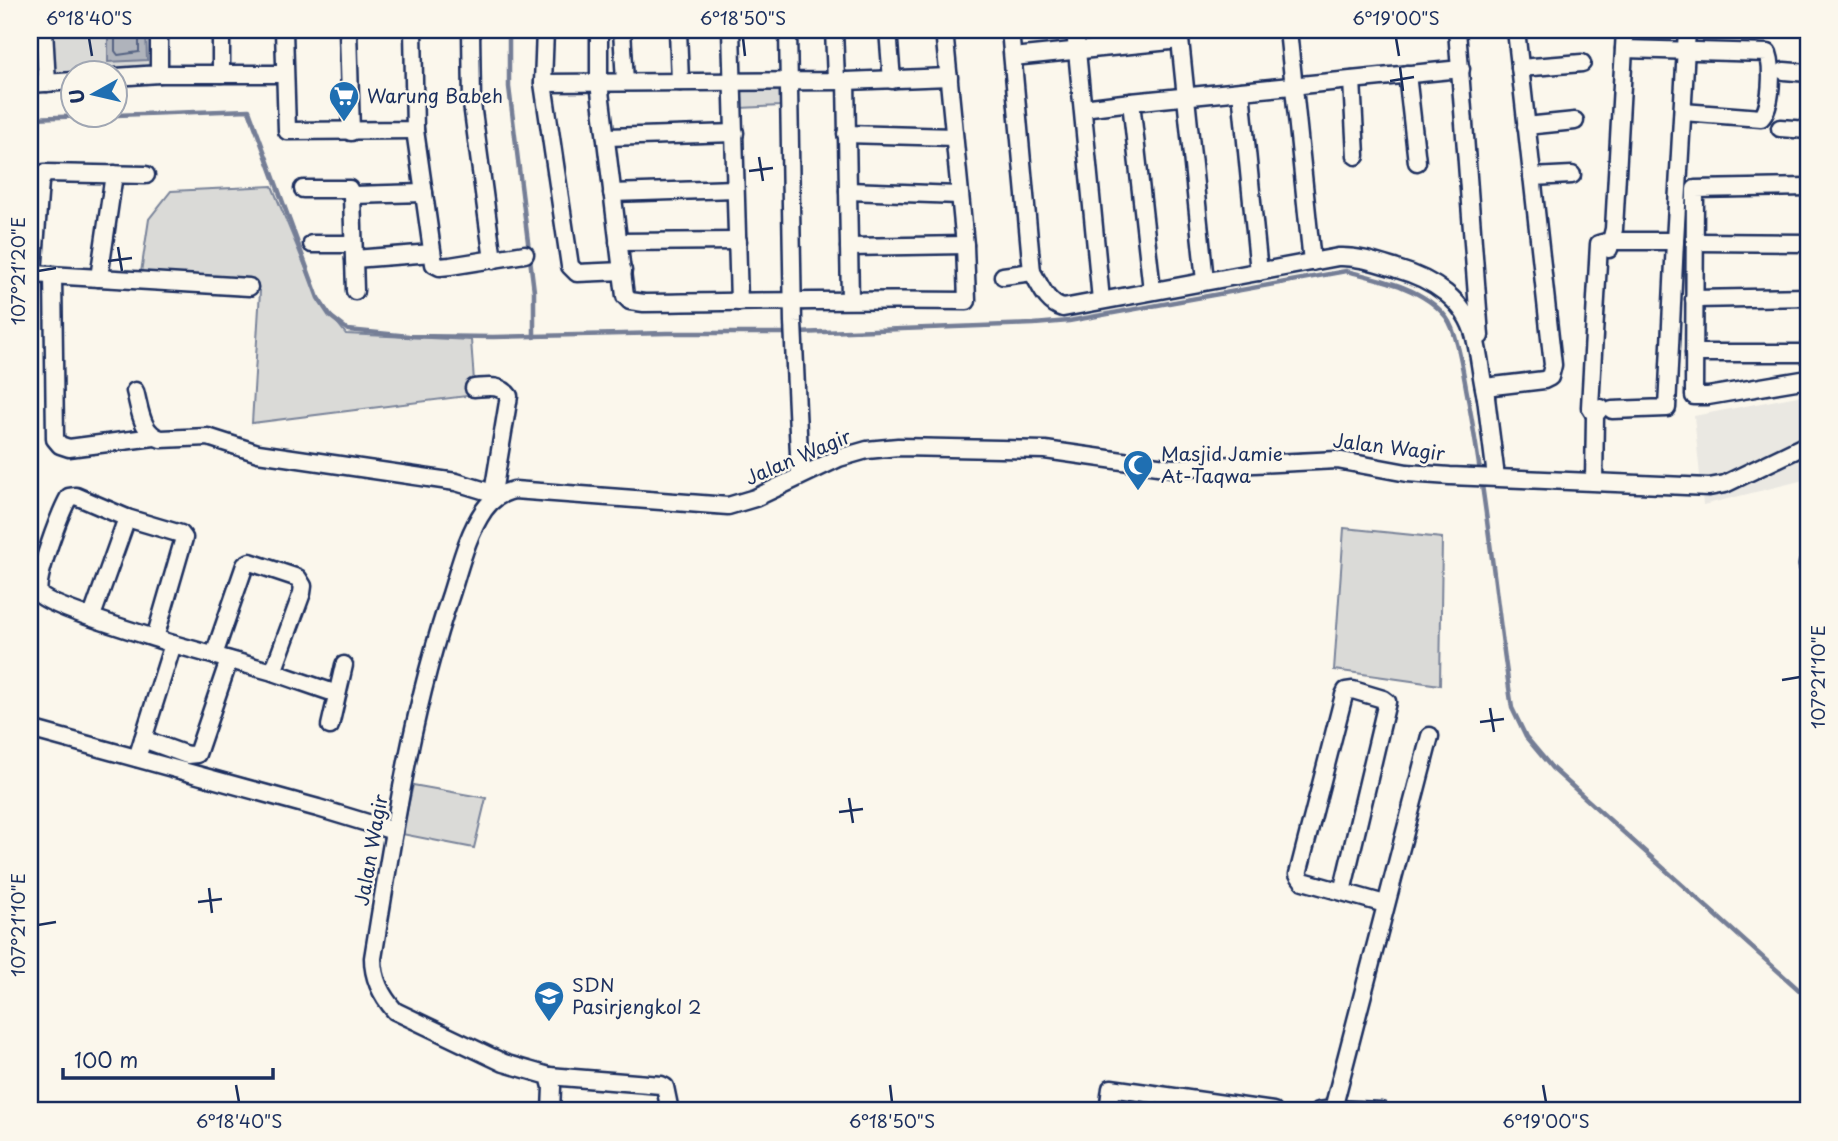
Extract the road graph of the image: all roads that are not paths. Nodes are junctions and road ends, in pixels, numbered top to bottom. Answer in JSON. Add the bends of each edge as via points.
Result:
{"nodes":[{"id":1,"x":44,"y":30,"type":"edge"},
{"id":2,"x":159,"y":30,"type":"edge"},
{"id":3,"x":221,"y":30,"type":"edge"},
{"id":4,"x":284,"y":30,"type":"edge"},
{"id":5,"x":348,"y":30,"type":"edge"},
{"id":6,"x":413,"y":30,"type":"edge"},
{"id":7,"x":471,"y":30,"type":"edge"},
{"id":8,"x":545,"y":30,"type":"edge"},
{"id":9,"x":599,"y":30,"type":"edge"},
{"id":10,"x":622,"y":30,"type":"edge"},
{"id":11,"x":678,"y":30,"type":"edge"},
{"id":12,"x":731,"y":30,"type":"edge"},
{"id":13,"x":788,"y":30,"type":"edge"},
{"id":14,"x":834,"y":30,"type":"edge"},
{"id":15,"x":888,"y":30,"type":"edge"},
{"id":16,"x":944,"y":30,"type":"edge"},
{"id":17,"x":1010,"y":30,"type":"edge"},
{"id":18,"x":1075,"y":30,"type":"edge"},
{"id":19,"x":1289,"y":30,"type":"edge"},
{"id":20,"x":1457,"y":30,"type":"edge"},
{"id":21,"x":1516,"y":30,"type":"edge"},
{"id":22,"x":1625,"y":30,"type":"edge"},
{"id":23,"x":1687,"y":30,"type":"edge"},
{"id":24,"x":1179,"y":35,"type":"edge"},
{"id":25,"x":1077,"y":50,"type":"junction"},
{"id":26,"x":1624,"y":50,"type":"junction"},
{"id":27,"x":1686,"y":50,"type":"junction"},
{"id":28,"x":1013,"y":57,"type":"junction"},
{"id":29,"x":1582,"y":63,"type":"dead end"},
{"id":30,"x":1520,"y":68,"type":"junction"},
{"id":31,"x":1461,"y":69,"type":"junction"},
{"id":32,"x":1784,"y":71,"type":"dead end"},
{"id":33,"x":1808,"y":73,"type":"edge"},
{"id":34,"x":159,"y":74,"type":"junction"},
{"id":35,"x":221,"y":74,"type":"junction"},
{"id":36,"x":284,"y":74,"type":"junction"},
{"id":37,"x":1407,"y":74,"type":"junction"},
{"id":38,"x":130,"y":76,"type":"edge"},
{"id":39,"x":948,"y":77,"type":"junction"},
{"id":40,"x":892,"y":80,"type":"junction"},
{"id":41,"x":1352,"y":80,"type":"junction"},
{"id":42,"x":732,"y":81,"type":"junction"},
{"id":43,"x":791,"y":81,"type":"junction"},
{"id":44,"x":841,"y":81,"type":"junction"},
{"id":45,"x":60,"y":82,"type":"edge"},
{"id":46,"x":625,"y":82,"type":"junction"},
{"id":47,"x":680,"y":82,"type":"junction"},
{"id":48,"x":47,"y":83,"type":"junction"},
{"id":49,"x":543,"y":83,"type":"junction"},
{"id":50,"x":598,"y":83,"type":"junction"},
{"id":51,"x":30,"y":84,"type":"edge"},
{"id":52,"x":1293,"y":86,"type":"junction"},
{"id":53,"x":1241,"y":91,"type":"junction"},
{"id":54,"x":1186,"y":96,"type":"junction"},
{"id":55,"x":1131,"y":102,"type":"junction"},
{"id":56,"x":1083,"y":108,"type":"junction"},
{"id":57,"x":1683,"y":112,"type":"junction"},
{"id":58,"x":1574,"y":121,"type":"dead end"},
{"id":59,"x":1526,"y":126,"type":"junction"},
{"id":60,"x":1780,"y":128,"type":"dead end"},
{"id":61,"x":1808,"y":130,"type":"edge"},
{"id":62,"x":415,"y":131,"type":"junction"},
{"id":63,"x":351,"y":132,"type":"junction"},
{"id":64,"x":736,"y":133,"type":"junction"},
{"id":65,"x":846,"y":134,"type":"junction"},
{"id":66,"x":607,"y":137,"type":"junction"},
{"id":67,"x":954,"y":137,"type":"junction"},
{"id":68,"x":1356,"y":156,"type":"dead end"},
{"id":69,"x":1417,"y":162,"type":"dead end"},
{"id":70,"x":114,"y":174,"type":"junction"},
{"id":71,"x":146,"y":175,"type":"dead end"},
{"id":72,"x":1572,"y":175,"type":"dead end"},
{"id":73,"x":1532,"y":177,"type":"junction"},
{"id":74,"x":1808,"y":187,"type":"edge"},
{"id":75,"x":303,"y":189,"type":"dead end"},
{"id":76,"x":735,"y":189,"type":"junction"},
{"id":77,"x":848,"y":191,"type":"junction"},
{"id":78,"x":424,"y":193,"type":"junction"},
{"id":79,"x":612,"y":193,"type":"junction"},
{"id":80,"x":352,"y":195,"type":"junction"},
{"id":81,"x":959,"y":195,"type":"junction"},
{"id":82,"x":738,"y":241,"type":"junction"},
{"id":83,"x":1609,"y":241,"type":"junction"},
{"id":84,"x":1675,"y":241,"type":"junction"},
{"id":85,"x":618,"y":242,"type":"junction"},
{"id":86,"x":1695,"y":242,"type":"junction"},
{"id":87,"x":1808,"y":243,"type":"edge"},
{"id":88,"x":312,"y":244,"type":"dead end"},
{"id":89,"x":965,"y":244,"type":"junction"},
{"id":90,"x":849,"y":247,"type":"junction"},
{"id":91,"x":354,"y":251,"type":"junction"},
{"id":92,"x":432,"y":254,"type":"junction"},
{"id":93,"x":525,"y":254,"type":"dead end"},
{"id":94,"x":493,"y":260,"type":"junction"},
{"id":95,"x":1312,"y":262,"type":"junction"},
{"id":96,"x":623,"y":271,"type":"junction"},
{"id":97,"x":1032,"y":272,"type":"junction"},
{"id":98,"x":1259,"y":272,"type":"junction"},
{"id":99,"x":31,"y":273,"type":"edge"},
{"id":100,"x":53,"y":275,"type":"junction"},
{"id":101,"x":1003,"y":276,"type":"dead end"},
{"id":102,"x":99,"y":278,"type":"junction"},
{"id":103,"x":1205,"y":281,"type":"junction"},
{"id":104,"x":249,"y":287,"type":"dead end"},
{"id":105,"x":1152,"y":290,"type":"junction"},
{"id":106,"x":355,"y":291,"type":"dead end"},
{"id":107,"x":1808,"y":297,"type":"edge"},
{"id":108,"x":850,"y":299,"type":"junction"},
{"id":109,"x":1694,"y":299,"type":"junction"},
{"id":110,"x":1101,"y":300,"type":"junction"},
{"id":111,"x":739,"y":302,"type":"junction"},
{"id":112,"x":794,"y":302,"type":"junction"},
{"id":113,"x":1694,"y":353,"type":"junction"},
{"id":114,"x":1808,"y":353,"type":"edge"},
{"id":115,"x":1808,"y":379,"type":"edge"},
{"id":116,"x":474,"y":388,"type":"dead end"},
{"id":117,"x":135,"y":391,"type":"dead end"},
{"id":118,"x":1486,"y":392,"type":"junction"},
{"id":119,"x":1612,"y":410,"type":"dead end"},
{"id":120,"x":154,"y":437,"type":"junction"},
{"id":121,"x":1808,"y":444,"type":"edge"},
{"id":122,"x":800,"y":475,"type":"junction"},
{"id":123,"x":1494,"y":477,"type":"junction"},
{"id":124,"x":1594,"y":481,"type":"junction"},
{"id":125,"x":496,"y":494,"type":"junction"},
{"id":126,"x":127,"y":518,"type":"junction"},
{"id":127,"x":92,"y":616,"type":"junction"},
{"id":128,"x":155,"y":638,"type":"junction"},
{"id":129,"x":173,"y":644,"type":"junction"},
{"id":130,"x":222,"y":658,"type":"junction"},
{"id":131,"x":344,"y":665,"type":"dead end"},
{"id":132,"x":273,"y":672,"type":"junction"},
{"id":133,"x":337,"y":694,"type":"junction"},
{"id":134,"x":330,"y":726,"type":"dead end"},
{"id":135,"x":30,"y":729,"type":"edge"},
{"id":136,"x":1430,"y":736,"type":"dead end"},
{"id":137,"x":143,"y":739,"type":"junction"},
{"id":138,"x":137,"y":758,"type":"junction"},
{"id":139,"x":394,"y":831,"type":"junction"},
{"id":140,"x":1342,"y":892,"type":"junction"},
{"id":141,"x":1385,"y":904,"type":"junction"},
{"id":142,"x":549,"y":1076,"type":"junction"},
{"id":143,"x":1220,"y":1107,"type":"edge"},
{"id":144,"x":1326,"y":1110,"type":"edge"},
{"id":145,"x":551,"y":1111,"type":"edge"},
{"id":146,"x":670,"y":1111,"type":"edge"},
{"id":147,"x":1108,"y":1111,"type":"edge"},
{"id":148,"x":1273,"y":1111,"type":"edge"},
{"id":149,"x":1381,"y":1111,"type":"edge"}],
"edges":[{"from":1,"to":48,"type":"street"},
{"from":2,"to":34,"type":"street"},
{"from":3,"to":35,"type":"street"},
{"from":4,"to":36,"type":"street"},
{"from":5,"to":63,"type":"street"},
{"from":6,"to":62,"type":"street"},
{"from":7,"to":94,"type":"street","via":[[472,104]]},
{"from":8,"to":49,"type":"street"},
{"from":9,"to":50,"type":"street"},
{"from":10,"to":46,"type":"street"},
{"from":11,"to":47,"type":"street"},
{"from":12,"to":42,"type":"street"},
{"from":13,"to":43,"type":"street"},
{"from":14,"to":44,"type":"street"},
{"from":15,"to":40,"type":"street"},
{"from":16,"to":39,"type":"street"},
{"from":17,"to":28,"type":"street"},
{"from":18,"to":25,"type":"street"},
{"from":19,"to":52,"type":"street"},
{"from":20,"to":31,"type":"street"},
{"from":21,"to":30,"type":"street"},
{"from":22,"to":26,"type":"street"},
{"from":23,"to":27,"type":"street"},
{"from":24,"to":25,"type":"street"},
{"from":24,"to":54,"type":"street"},
{"from":25,"to":28,"type":"street"},
{"from":25,"to":56,"type":"street"},
{"from":26,"to":27,"type":"street"},
{"from":26,"to":83,"type":"street","via":[[1614,229]]},
{"from":27,"to":57,"type":"street"},
{"from":27,"to":57,"type":"street","via":[[1768,53],[1771,67],[1768,108],[1761,118]]},
{"from":28,"to":97,"type":"street"},
{"from":29,"to":30,"type":"street"},
{"from":30,"to":59,"type":"street"},
{"from":31,"to":37,"type":"street"},
{"from":31,"to":118,"type":"street"},
{"from":32,"to":33,"type":"street"},
{"from":34,"to":35,"type":"street"},
{"from":34,"to":38,"type":"street"},
{"from":35,"to":36,"type":"street"},
{"from":36,"to":63,"type":"street","via":[[287,131]]},
{"from":37,"to":41,"type":"street"},
{"from":37,"to":69,"type":"street"},
{"from":39,"to":40,"type":"street"},
{"from":39,"to":67,"type":"street"},
{"from":40,"to":44,"type":"street"},
{"from":41,"to":52,"type":"street"},
{"from":41,"to":68,"type":"street"},
{"from":42,"to":43,"type":"street"},
{"from":42,"to":47,"type":"street"},
{"from":42,"to":64,"type":"street"},
{"from":43,"to":44,"type":"street"},
{"from":43,"to":112,"type":"street"},
{"from":44,"to":65,"type":"street"},
{"from":45,"to":48,"type":"street"},
{"from":46,"to":47,"type":"street"},
{"from":46,"to":50,"type":"street"},
{"from":48,"to":51,"type":"street"},
{"from":49,"to":50,"type":"street"},
{"from":49,"to":96,"type":"street","via":[[570,266],[577,273]]},
{"from":50,"to":66,"type":"street"},
{"from":52,"to":53,"type":"street"},
{"from":52,"to":95,"type":"street"},
{"from":53,"to":54,"type":"street"},
{"from":53,"to":98,"type":"street"},
{"from":54,"to":55,"type":"street"},
{"from":54,"to":103,"type":"street"},
{"from":55,"to":56,"type":"street"},
{"from":55,"to":105,"type":"street"},
{"from":56,"to":110,"type":"street"},
{"from":57,"to":84,"type":"street"},
{"from":58,"to":59,"type":"street"},
{"from":59,"to":73,"type":"street"},
{"from":60,"to":61,"type":"street"},
{"from":62,"to":63,"type":"street"},
{"from":62,"to":78,"type":"street"},
{"from":64,"to":66,"type":"street"},
{"from":64,"to":76,"type":"street"},
{"from":65,"to":67,"type":"street"},
{"from":65,"to":77,"type":"street"},
{"from":66,"to":79,"type":"street"},
{"from":67,"to":81,"type":"street"},
{"from":70,"to":71,"type":"street"},
{"from":70,"to":99,"type":"street","via":[[49,172],[42,176]]},
{"from":70,"to":102,"type":"street"},
{"from":72,"to":73,"type":"street"},
{"from":73,"to":118,"type":"street","via":[[1552,372],[1544,380]]},
{"from":74,"to":86,"type":"street","via":[[1695,189]]},
{"from":75,"to":80,"type":"street","via":[[349,189]]},
{"from":76,"to":79,"type":"street"},
{"from":76,"to":82,"type":"street"},
{"from":77,"to":81,"type":"street"},
{"from":77,"to":90,"type":"street"},
{"from":78,"to":80,"type":"street"},
{"from":78,"to":92,"type":"street"},
{"from":79,"to":85,"type":"street"},
{"from":80,"to":91,"type":"street"},
{"from":81,"to":89,"type":"street"},
{"from":82,"to":85,"type":"street"},
{"from":82,"to":111,"type":"street"},
{"from":83,"to":84,"type":"street"},
{"from":83,"to":124,"type":"street"},
{"from":84,"to":119,"type":"street","via":[[1667,408]]},
{"from":85,"to":96,"type":"street"},
{"from":86,"to":87,"type":"street"},
{"from":86,"to":109,"type":"street"},
{"from":88,"to":91,"type":"street"},
{"from":89,"to":90,"type":"street"},
{"from":89,"to":108,"type":"street","via":[[967,301]]},
{"from":90,"to":108,"type":"street"},
{"from":91,"to":92,"type":"street"},
{"from":91,"to":106,"type":"street"},
{"from":92,"to":94,"type":"street","via":[[440,267]]},
{"from":93,"to":94,"type":"street"},
{"from":95,"to":98,"type":"street"},
{"from":95,"to":118,"type":"street","via":[[1363,259],[1415,274],[1445,291],[1475,337]]},
{"from":96,"to":111,"type":"street","via":[[625,296],[630,301]]},
{"from":97,"to":101,"type":"street"},
{"from":97,"to":110,"type":"street","via":[[1055,306]]},
{"from":98,"to":103,"type":"street"},
{"from":99,"to":100,"type":"street"},
{"from":100,"to":102,"type":"street"},
{"from":100,"to":120,"type":"street","via":[[55,439],[69,448]]},
{"from":102,"to":104,"type":"street"},
{"from":103,"to":105,"type":"street"},
{"from":105,"to":110,"type":"street"},
{"from":107,"to":109,"type":"street"},
{"from":108,"to":112,"type":"street"},
{"from":109,"to":113,"type":"street"},
{"from":111,"to":112,"type":"street"},
{"from":112,"to":122,"type":"street"},
{"from":113,"to":114,"type":"street"},
{"from":113,"to":115,"type":"street","via":[[1694,396]]},
{"from":116,"to":125,"type":"street","via":[[497,387],[509,396]]},
{"from":117,"to":120,"type":"street","via":[[145,426]]},
{"from":118,"to":123,"type":"street"},
{"from":120,"to":125,"type":"street","via":[[208,437],[258,453],[456,482]]},
{"from":121,"to":124,"type":"street","name":"Jalan Wagir","via":[[1709,487]]},
{"from":122,"to":123,"type":"street","name":"Jalan Wagir","via":[[867,450],[934,447],[1045,450],[1172,468],[1337,460],[1407,473]]},
{"from":122,"to":125,"type":"street","name":"Jalan Wagir","via":[[728,506],[514,490]]},
{"from":123,"to":124,"type":"street","name":"Jalan Wagir"},
{"from":125,"to":139,"type":"street","name":"Jalan Wagir","via":[[469,538],[443,616]]},
{"from":126,"to":127,"type":"street"},
{"from":126,"to":127,"type":"street","via":[[69,497],[44,564],[37,586],[42,598]]},
{"from":126,"to":128,"type":"street","via":[[184,538]]},
{"from":127,"to":128,"type":"street"},
{"from":128,"to":129,"type":"street"},
{"from":129,"to":130,"type":"street"},
{"from":129,"to":137,"type":"street"},
{"from":130,"to":132,"type":"street"},
{"from":130,"to":132,"type":"street","via":[[245,565],[258,563],[298,579],[303,586]]},
{"from":130,"to":137,"type":"street","via":[[197,754],[187,755]]},
{"from":131,"to":133,"type":"street"},
{"from":132,"to":133,"type":"street"},
{"from":133,"to":134,"type":"street"},
{"from":135,"to":138,"type":"street"},
{"from":136,"to":141,"type":"street"},
{"from":137,"to":138,"type":"street"},
{"from":138,"to":139,"type":"street"},
{"from":139,"to":142,"type":"street","name":"Jalan Wagir","via":[[373,958],[383,997],[395,1011],[504,1063]]},
{"from":140,"to":140,"type":"street","via":[[1303,881],[1298,874],[1344,695],[1353,690],[1387,702]]},
{"from":140,"to":141,"type":"street"},
{"from":141,"to":144,"type":"street"},
{"from":142,"to":145,"type":"street"},
{"from":142,"to":146,"type":"street","name":"Jalan Wagir","via":[[661,1085]]},
{"from":143,"to":147,"type":"street","via":[[1111,1087]]},
{"from":143,"to":148,"type":"street"},
{"from":144,"to":149,"type":"street"}]}
